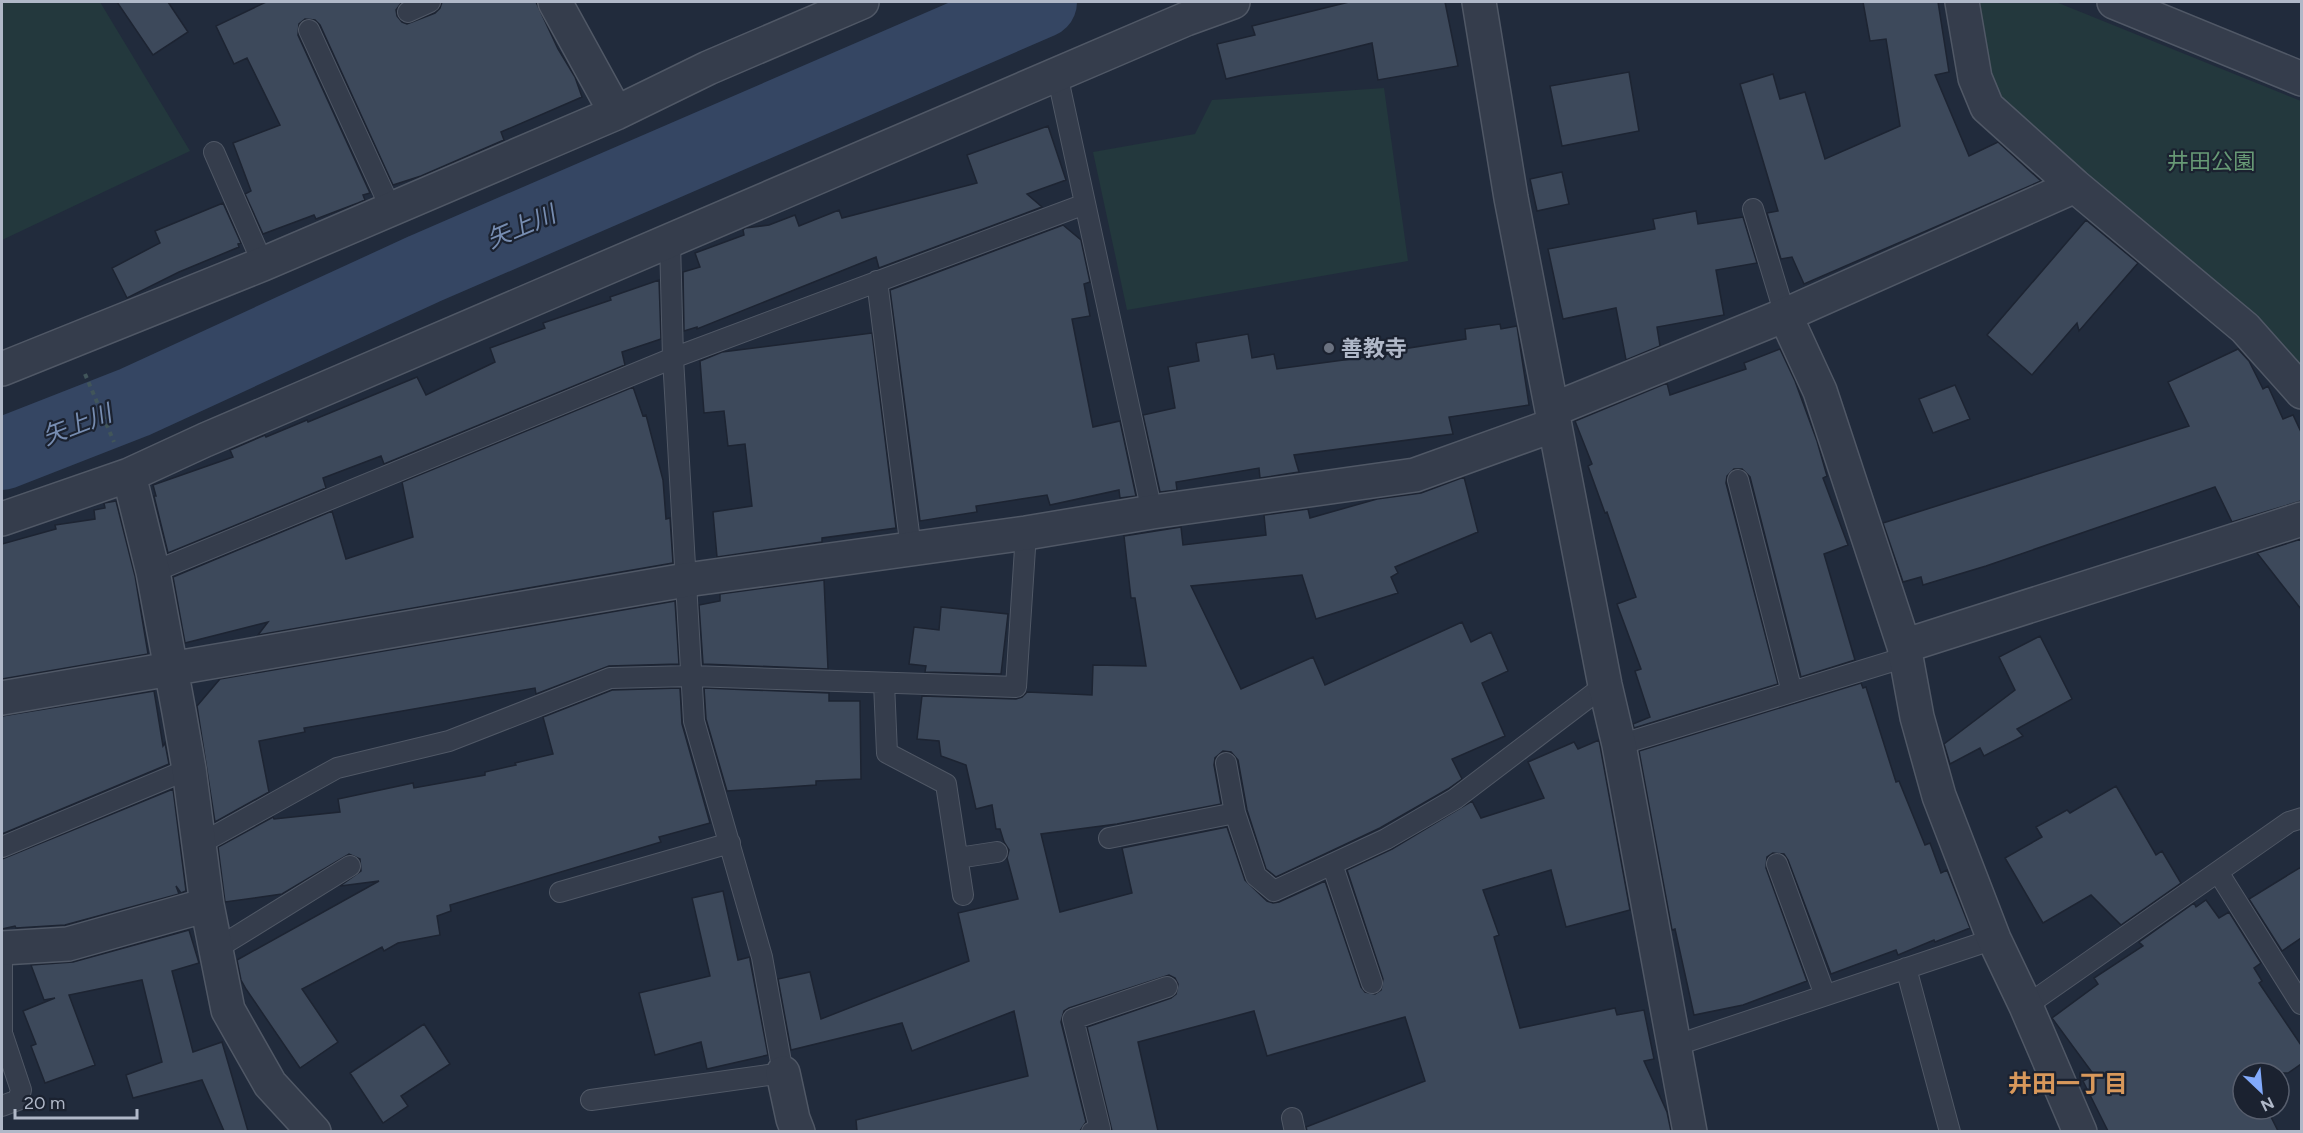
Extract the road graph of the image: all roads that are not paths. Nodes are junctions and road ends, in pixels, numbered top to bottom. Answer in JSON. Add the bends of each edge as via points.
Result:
{"nodes":[{"id":1,"x":430,"y":2,"type":"edge"},
{"id":2,"x":555,"y":2,"type":"edge"},
{"id":3,"x":862,"y":2,"type":"edge"},
{"id":4,"x":1233,"y":2,"type":"edge"},
{"id":5,"x":1479,"y":2,"type":"edge"},
{"id":6,"x":1962,"y":2,"type":"edge"},
{"id":7,"x":2114,"y":2,"type":"edge"},
{"id":8,"x":408,"y":12,"type":"dead end"},
{"id":9,"x":309,"y":30,"type":"dead end"},
{"id":10,"x":1057,"y":74,"type":"junction"},
{"id":11,"x":2301,"y":79,"type":"edge"},
{"id":12,"x":616,"y":113,"type":"junction"},
{"id":13,"x":214,"y":152,"type":"dead end"},
{"id":14,"x":2075,"y":186,"type":"junction"},
{"id":15,"x":1085,"y":204,"type":"junction"},
{"id":16,"x":391,"y":209,"type":"junction"},
{"id":17,"x":1753,"y":209,"type":"dead end"},
{"id":18,"x":670,"y":240,"type":"junction"},
{"id":19,"x":263,"y":264,"type":"junction"},
{"id":20,"x":878,"y":281,"type":"junction"},
{"id":21,"x":1785,"y":315,"type":"junction"},
{"id":22,"x":673,"y":358,"type":"junction"},
{"id":23,"x":2,"y":369,"type":"edge"},
{"id":24,"x":2301,"y":392,"type":"edge"},
{"id":25,"x":1553,"y":418,"type":"junction"},
{"id":26,"x":129,"y":475,"type":"junction"},
{"id":27,"x":1738,"y":480,"type":"dead end"},
{"id":28,"x":1152,"y":512,"type":"junction"},
{"id":29,"x":2,"y":519,"type":"edge"},
{"id":30,"x":2301,"y":519,"type":"edge"},
{"id":31,"x":1026,"y":533,"type":"junction"},
{"id":32,"x":911,"y":549,"type":"junction"},
{"id":33,"x":153,"y":572,"type":"junction"},
{"id":34,"x":686,"y":580,"type":"junction"},
{"id":35,"x":1905,"y":651,"type":"junction"},
{"id":36,"x":171,"y":669,"type":"junction"},
{"id":37,"x":691,"y":676,"type":"junction"},
{"id":38,"x":884,"y":682,"type":"junction"},
{"id":39,"x":1605,"y":685,"type":"junction"},
{"id":40,"x":1792,"y":692,"type":"junction"},
{"id":41,"x":2,"y":698,"type":"edge"},
{"id":42,"x":1619,"y":745,"type":"junction"},
{"id":43,"x":1226,"y":763,"type":"dead end"},
{"id":44,"x":189,"y":770,"type":"junction"},
{"id":45,"x":1235,"y":813,"type":"junction"},
{"id":46,"x":2301,"y":818,"type":"edge"},
{"id":47,"x":1109,"y":838,"type":"dead end"},
{"id":48,"x":730,"y":843,"type":"junction"},
{"id":49,"x":198,"y":845,"type":"junction"},
{"id":50,"x":2,"y":847,"type":"edge"},
{"id":51,"x":998,"y":852,"type":"dead end"},
{"id":52,"x":958,"y":858,"type":"junction"},
{"id":53,"x":1332,"y":864,"type":"junction"},
{"id":54,"x":1778,"y":864,"type":"dead end"},
{"id":55,"x":350,"y":866,"type":"dead end"},
{"id":56,"x":2218,"y":872,"type":"junction"},
{"id":57,"x":560,"y":892,"type":"dead end"},
{"id":58,"x":963,"y":895,"type":"dead end"},
{"id":59,"x":207,"y":905,"type":"junction"},
{"id":60,"x":1994,"y":939,"type":"junction"},
{"id":61,"x":2,"y":948,"type":"edge"},
{"id":62,"x":216,"y":949,"type":"junction"},
{"id":63,"x":1906,"y":968,"type":"junction"},
{"id":64,"x":1372,"y":983,"type":"dead end"},
{"id":65,"x":1167,"y":987,"type":"dead end"},
{"id":66,"x":1825,"y":995,"type":"junction"},
{"id":67,"x":2301,"y":1004,"type":"edge"},
{"id":68,"x":2026,"y":1006,"type":"junction"},
{"id":69,"x":1674,"y":1046,"type":"junction"},
{"id":70,"x":783,"y":1074,"type":"junction"},
{"id":71,"x":591,"y":1100,"type":"dead end"},
{"id":72,"x":2,"y":1106,"type":"edge"},
{"id":73,"x":314,"y":1131,"type":"edge"},
{"id":74,"x":798,"y":1131,"type":"edge"},
{"id":75,"x":1092,"y":1131,"type":"edge"},
{"id":76,"x":1690,"y":1131,"type":"edge"},
{"id":77,"x":1950,"y":1131,"type":"edge"},
{"id":78,"x":2080,"y":1131,"type":"edge"}],
"edges":[{"from":1,"to":8,"type":"lane"},
{"from":2,"to":12,"type":"street"},
{"from":3,"to":12,"type":"street","via":[[708,68]]},
{"from":4,"to":10,"type":"street"},
{"from":5,"to":25,"type":"street"},
{"from":6,"to":14,"type":"street","via":[[1975,78],[1987,107]]},
{"from":7,"to":11,"type":"street"},
{"from":9,"to":16,"type":"lane"},
{"from":10,"to":15,"type":"lane"},
{"from":10,"to":18,"type":"street"},
{"from":12,"to":16,"type":"street"},
{"from":13,"to":19,"type":"lane"},
{"from":14,"to":21,"type":"street"},
{"from":14,"to":24,"type":"street","via":[[2245,328]]},
{"from":15,"to":20,"type":"lane"},
{"from":15,"to":28,"type":"lane"},
{"from":16,"to":19,"type":"street"},
{"from":17,"to":21,"type":"lane"},
{"from":18,"to":22,"type":"lane"},
{"from":18,"to":26,"type":"street"},
{"from":19,"to":23,"type":"street"},
{"from":20,"to":22,"type":"lane"},
{"from":20,"to":32,"type":"lane"},
{"from":21,"to":25,"type":"street"},
{"from":21,"to":35,"type":"street","via":[[1820,391]]},
{"from":22,"to":33,"type":"lane"},
{"from":22,"to":34,"type":"lane"},
{"from":25,"to":28,"type":"street","via":[[1415,475]]},
{"from":25,"to":39,"type":"street"},
{"from":26,"to":29,"type":"street"},
{"from":26,"to":33,"type":"street"},
{"from":27,"to":40,"type":"lane"},
{"from":28,"to":31,"type":"street"},
{"from":30,"to":35,"type":"street"},
{"from":31,"to":32,"type":"street"},
{"from":31,"to":38,"type":"lane","via":[[1016,687]]},
{"from":32,"to":34,"type":"street"},
{"from":33,"to":36,"type":"street"},
{"from":34,"to":36,"type":"street"},
{"from":34,"to":37,"type":"lane"},
{"from":35,"to":40,"type":"lane"},
{"from":35,"to":60,"type":"street","via":[[1917,717],[1939,796]]},
{"from":36,"to":41,"type":"street"},
{"from":36,"to":44,"type":"street"},
{"from":37,"to":38,"type":"lane"},
{"from":37,"to":48,"type":"lane","via":[[694,721]]},
{"from":37,"to":49,"type":"lane","via":[[610,678],[449,741],[337,768]]},
{"from":38,"to":52,"type":"lane","via":[[887,753],[946,784]]},
{"from":39,"to":42,"type":"street"},
{"from":39,"to":53,"type":"lane","via":[[1455,800]]},
{"from":40,"to":42,"type":"lane"},
{"from":42,"to":69,"type":"street"},
{"from":43,"to":45,"type":"lane"},
{"from":44,"to":49,"type":"street"},
{"from":44,"to":50,"type":"lane"},
{"from":45,"to":47,"type":"lane"},
{"from":45,"to":53,"type":"lane","via":[[1256,876],[1274,891]]},
{"from":46,"to":56,"type":"lane","via":[[2289,822]]},
{"from":48,"to":57,"type":"lane"},
{"from":48,"to":70,"type":"lane","via":[[762,957]]},
{"from":49,"to":59,"type":"street"},
{"from":51,"to":52,"type":"lane"},
{"from":52,"to":58,"type":"lane"},
{"from":53,"to":64,"type":"lane"},
{"from":54,"to":66,"type":"lane"},
{"from":55,"to":62,"type":"lane"},
{"from":56,"to":67,"type":"lane"},
{"from":56,"to":68,"type":"lane"},
{"from":59,"to":61,"type":"street","via":[[68,944]]},
{"from":59,"to":62,"type":"street"},
{"from":60,"to":63,"type":"lane"},
{"from":60,"to":68,"type":"street"},
{"from":61,"to":72,"type":"lane","via":[[2,1033],[21,1090],[18,1100]]},
{"from":62,"to":73,"type":"street","via":[[228,1010],[270,1084]]},
{"from":63,"to":66,"type":"lane"},
{"from":63,"to":77,"type":"lane"},
{"from":65,"to":75,"type":"lane","via":[[1073,1019],[1100,1129]]},
{"from":66,"to":69,"type":"lane"},
{"from":68,"to":78,"type":"street"},
{"from":69,"to":76,"type":"street"},
{"from":70,"to":71,"type":"lane"},
{"from":70,"to":74,"type":"street"}]}
